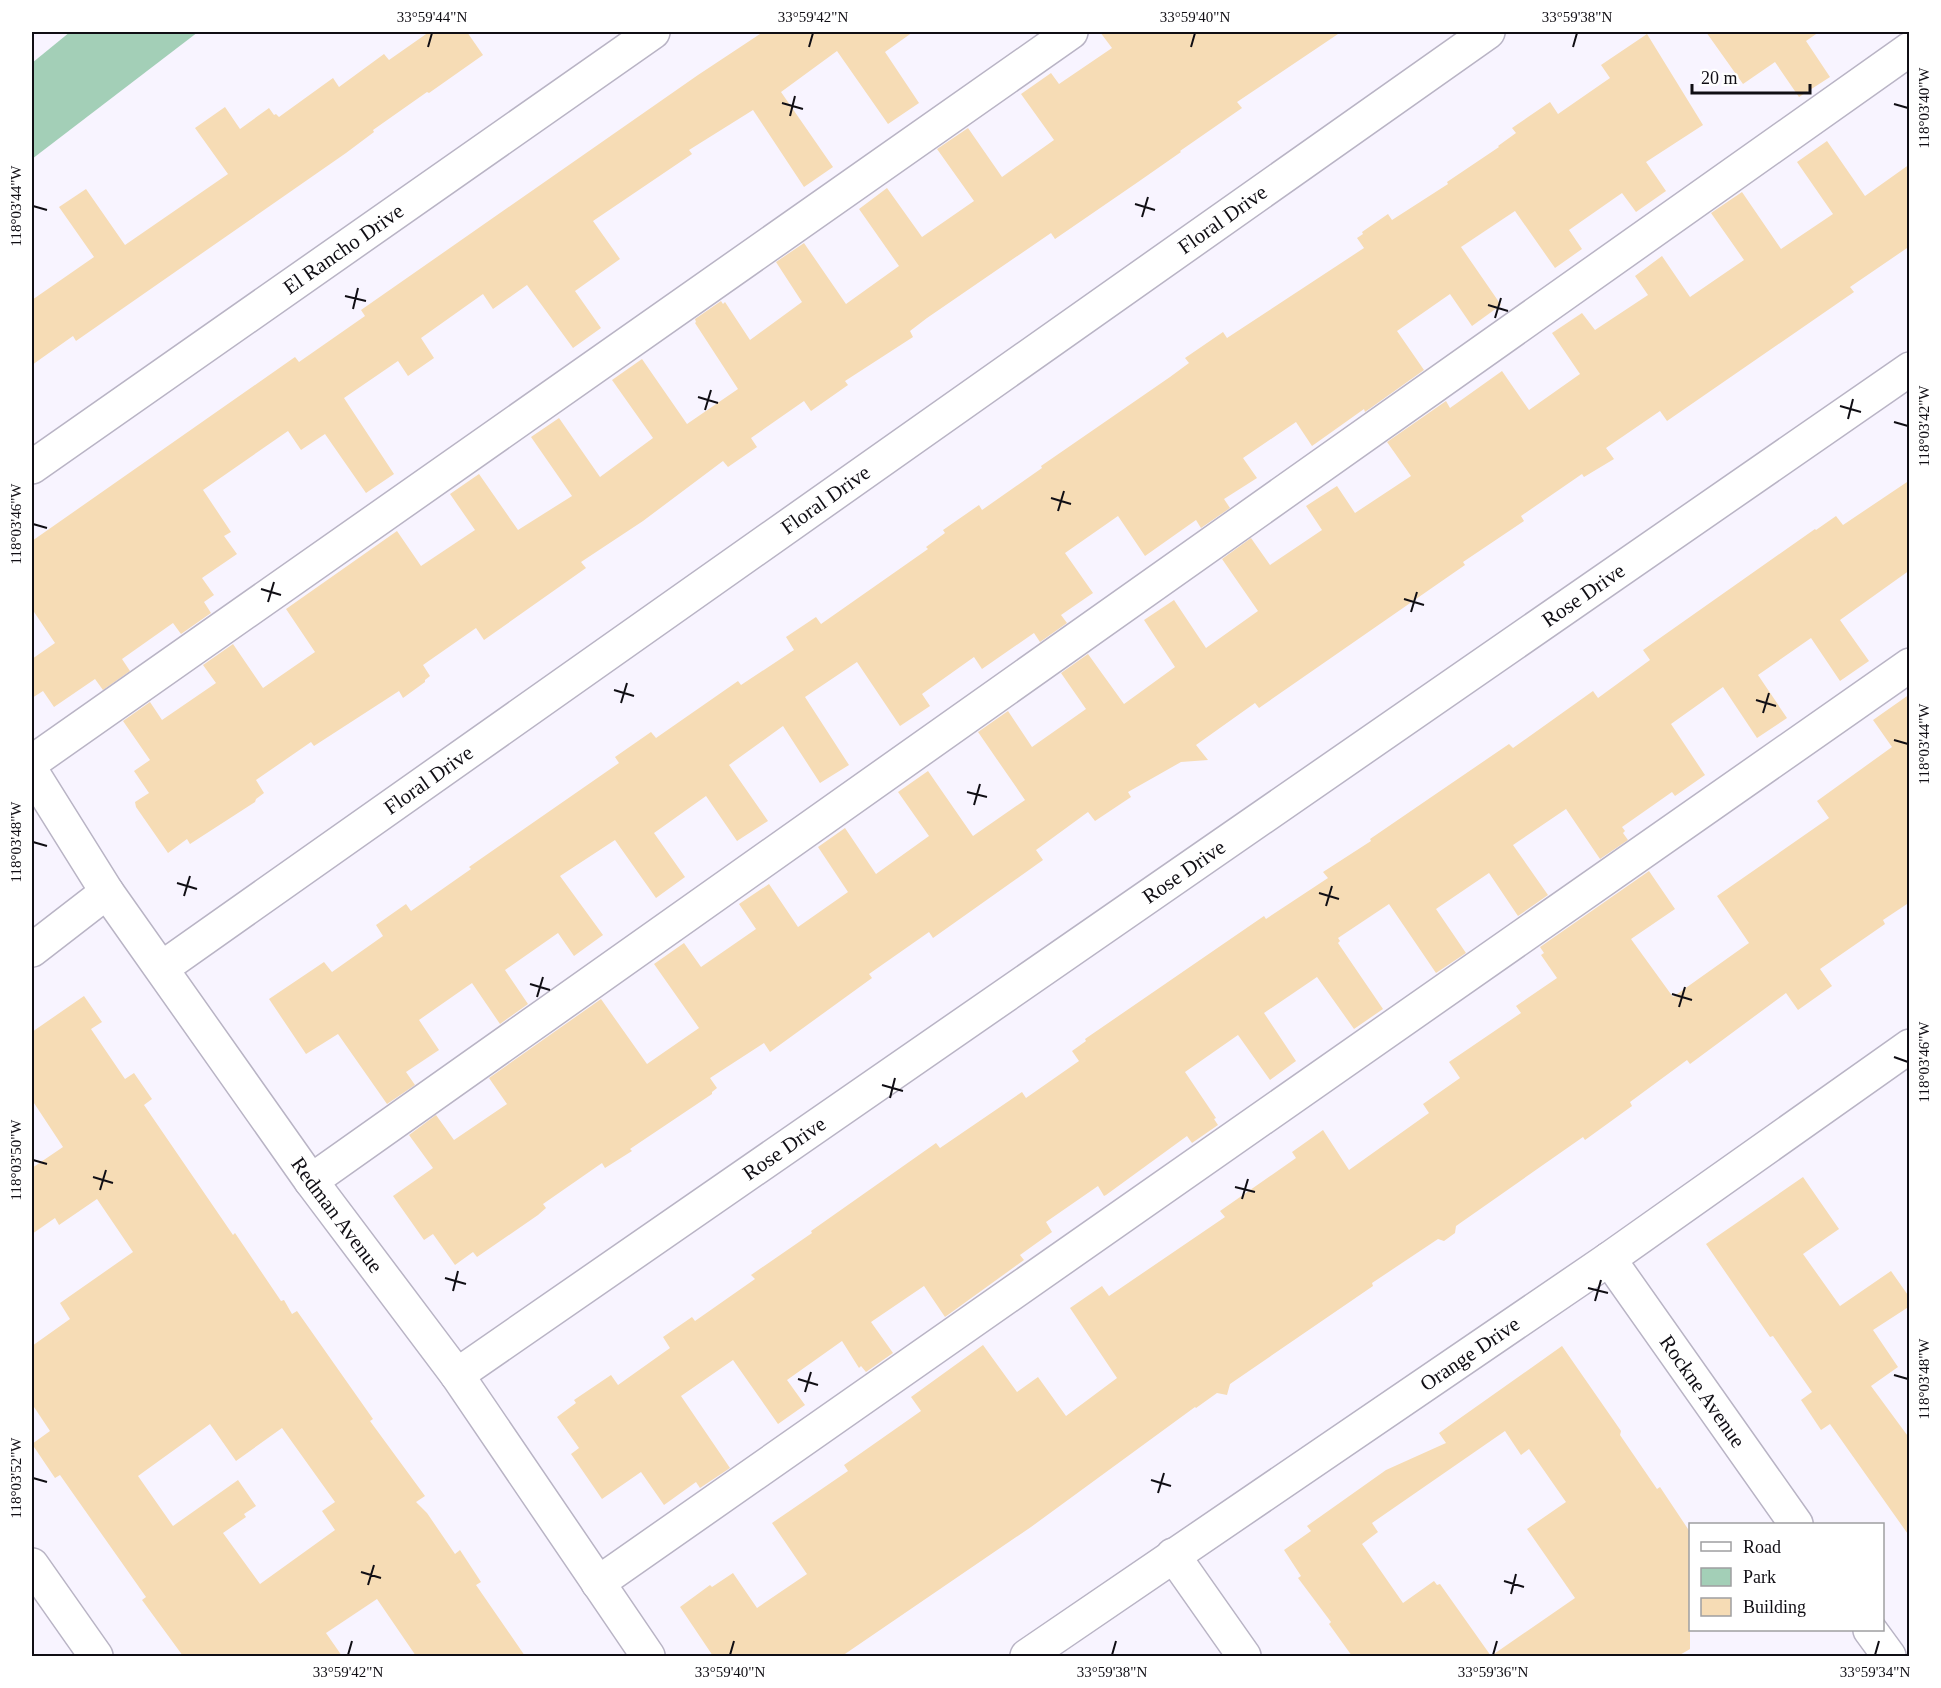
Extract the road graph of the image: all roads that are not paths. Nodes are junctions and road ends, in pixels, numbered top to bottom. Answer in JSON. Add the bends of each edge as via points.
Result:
{"nodes":[{"id":1,"x":653,"y":32,"type":"edge"},
{"id":2,"x":1071,"y":32,"type":"edge"},
{"id":3,"x":1488,"y":32,"type":"edge"},
{"id":4,"x":1910,"y":49,"type":"edge"},
{"id":5,"x":1910,"y":369,"type":"edge"},
{"id":6,"x":32,"y":467,"type":"edge"},
{"id":7,"x":1910,"y":665,"type":"edge"},
{"id":8,"x":32,"y":762,"type":"edge"},
{"id":9,"x":32,"y":772,"type":"edge"},
{"id":10,"x":107,"y":892,"type":"junction"},
{"id":11,"x":32,"y":950,"type":"edge"},
{"id":12,"x":162,"y":968,"type":"junction"},
{"id":13,"x":1910,"y":1046,"type":"edge"},
{"id":14,"x":311,"y":1181,"type":"junction"},
{"id":15,"x":1609,"y":1259,"type":"junction"},
{"id":16,"x":457,"y":1375,"type":"junction"},
{"id":17,"x":1795,"y":1523,"type":"edge"},
{"id":18,"x":1173,"y":1555,"type":"junction"},
{"id":19,"x":32,"y":1565,"type":"edge"},
{"id":20,"x":598,"y":1583,"type":"junction"},
{"id":21,"x":1871,"y":1631,"type":"edge"},
{"id":22,"x":96,"y":1656,"type":"edge"},
{"id":23,"x":648,"y":1656,"type":"edge"},
{"id":24,"x":1027,"y":1656,"type":"edge"},
{"id":25,"x":1244,"y":1656,"type":"edge"},
{"id":26,"x":1889,"y":1656,"type":"edge"}],
"edges":[{"from":1,"to":6,"type":"street","name":"El Rancho Drive"},
{"from":2,"to":8,"type":"street"},
{"from":3,"to":12,"type":"street","name":"Floral Drive"},
{"from":4,"to":14,"type":"street"},
{"from":5,"to":16,"type":"street","name":"Rose Drive"},
{"from":7,"to":20,"type":"street"},
{"from":9,"to":10,"type":"street","name":"Redman Avenue"},
{"from":10,"to":11,"type":"street"},
{"from":10,"to":12,"type":"street","name":"Redman Avenue"},
{"from":12,"to":14,"type":"street","name":"Redman Avenue"},
{"from":13,"to":15,"type":"street","name":"Orange Drive"},
{"from":14,"to":16,"type":"street","name":"Redman Avenue"},
{"from":15,"to":17,"type":"street","name":"Rockne Avenue"},
{"from":15,"to":18,"type":"street","name":"Orange Drive"},
{"from":16,"to":20,"type":"street","name":"Redman Avenue"},
{"from":18,"to":24,"type":"street","name":"Orange Drive"},
{"from":18,"to":25,"type":"street"},
{"from":19,"to":22,"type":"street"},
{"from":20,"to":23,"type":"street","name":"Redman Avenue"},
{"from":21,"to":26,"type":"street"}]}
